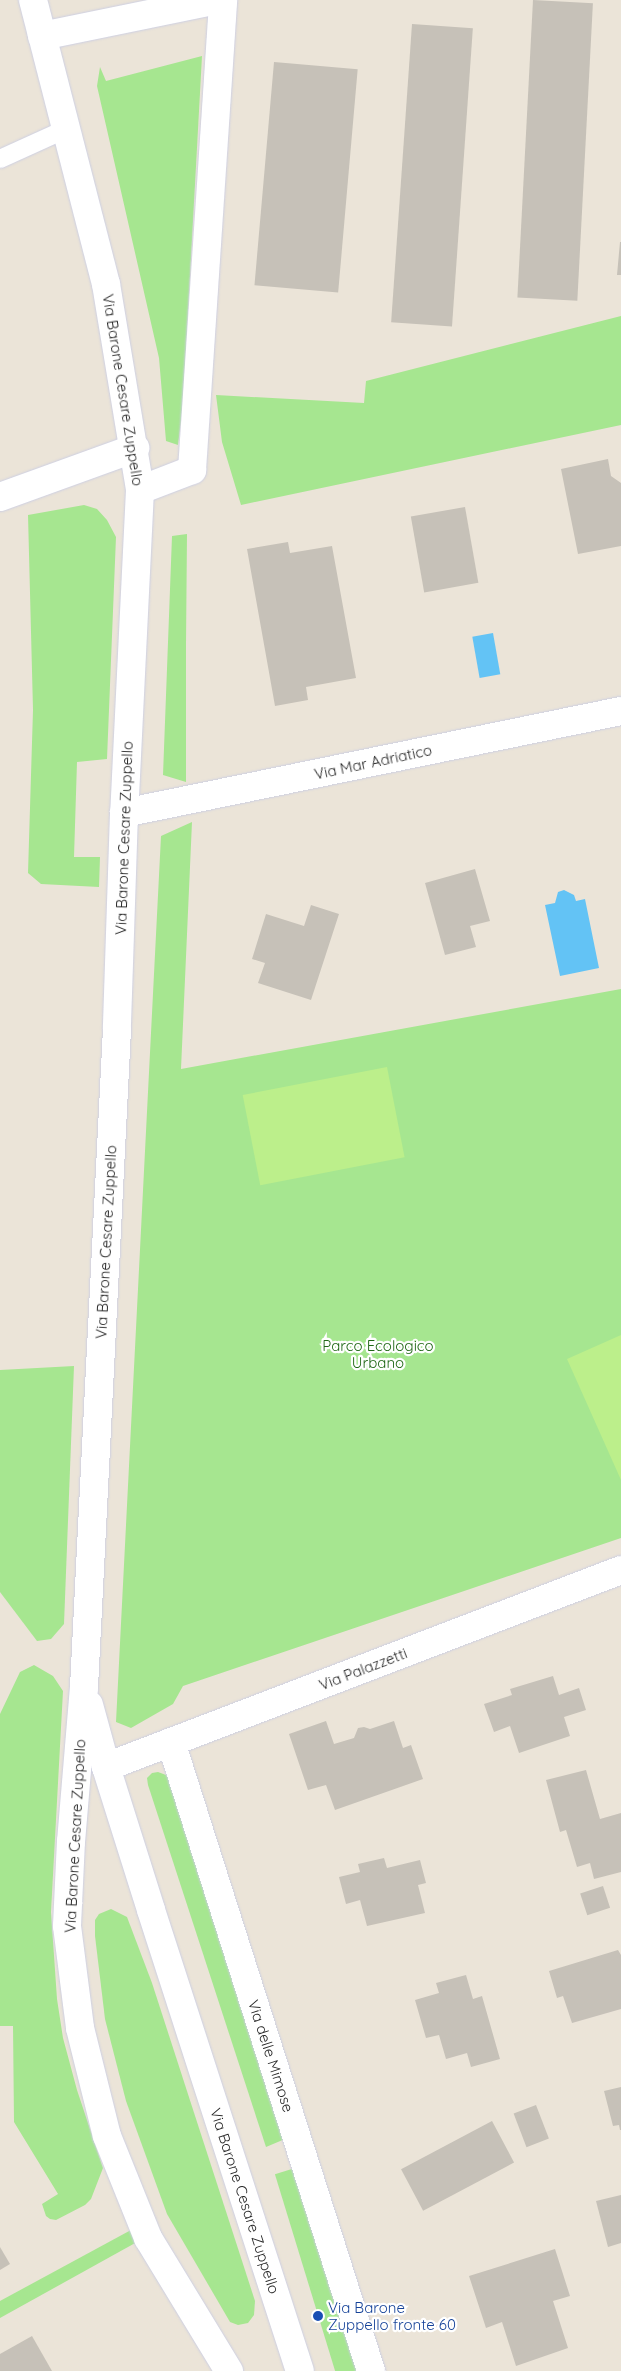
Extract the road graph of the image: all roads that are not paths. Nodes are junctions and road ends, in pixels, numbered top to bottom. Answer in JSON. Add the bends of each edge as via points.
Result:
{"nodes":[{"id":1,"x":33,"y":0,"type":"edge"},
{"id":2,"x":217,"y":0,"type":"edge"},
{"id":3,"x":223,"y":0,"type":"edge"},
{"id":4,"x":42,"y":36,"type":"junction"},
{"id":5,"x":66,"y":129,"type":"junction"},
{"id":6,"x":0,"y":159,"type":"edge"},
{"id":7,"x":135,"y":448,"type":"junction"},
{"id":8,"x":140,"y":490,"type":"junction"},
{"id":9,"x":0,"y":496,"type":"edge"},
{"id":10,"x":621,"y":711,"type":"edge"},
{"id":11,"x":124,"y":813,"type":"junction"},
{"id":12,"x":621,"y":1570,"type":"edge"},
{"id":13,"x":84,"y":1687,"type":"junction"},
{"id":14,"x":171,"y":1742,"type":"junction"},
{"id":15,"x":106,"y":1767,"type":"junction"},
{"id":16,"x":229,"y":2371,"type":"edge"},
{"id":17,"x":300,"y":2371,"type":"edge"},
{"id":18,"x":371,"y":2371,"type":"edge"}],
"edges":[{"from":1,"to":4,"type":"main road","name":"Via Barone Cesare Zuppello"},
{"from":2,"to":4,"type":"main road"},
{"from":3,"to":8,"type":"main road","via":[[192,470]]},
{"from":4,"to":5,"type":"main road","name":"Via Barone Cesare Zuppello"},
{"from":5,"to":6,"type":"lane"},
{"from":5,"to":7,"type":"main road","name":"Via Barone Cesare Zuppello","via":[[106,284]]},
{"from":7,"to":8,"type":"main road","name":"Via Barone Cesare Zuppello"},
{"from":7,"to":9,"type":"main road"},
{"from":8,"to":11,"type":"main road","name":"Via Barone Cesare Zuppello"},
{"from":10,"to":11,"type":"main road","name":"Via Mar Adriatico"},
{"from":11,"to":13,"type":"main road","name":"Via Barone Cesare Zuppello","via":[[117,1029]]},
{"from":12,"to":14,"type":"main road","name":"Via Palazzetti"},
{"from":13,"to":15,"type":"main road","name":"Via Barone Cesare Zuppello"},
{"from":13,"to":16,"type":"main road","name":"Via Barone Cesare Zuppello","via":[[67,1926],[80,2028],[107,2136],[148,2238]]},
{"from":14,"to":15,"type":"main road","name":"Via Palazzetti"},
{"from":14,"to":18,"type":"main road","name":"Via delle Mimose"},
{"from":15,"to":17,"type":"main road","name":"Via Barone Cesare Zuppello"}]}
